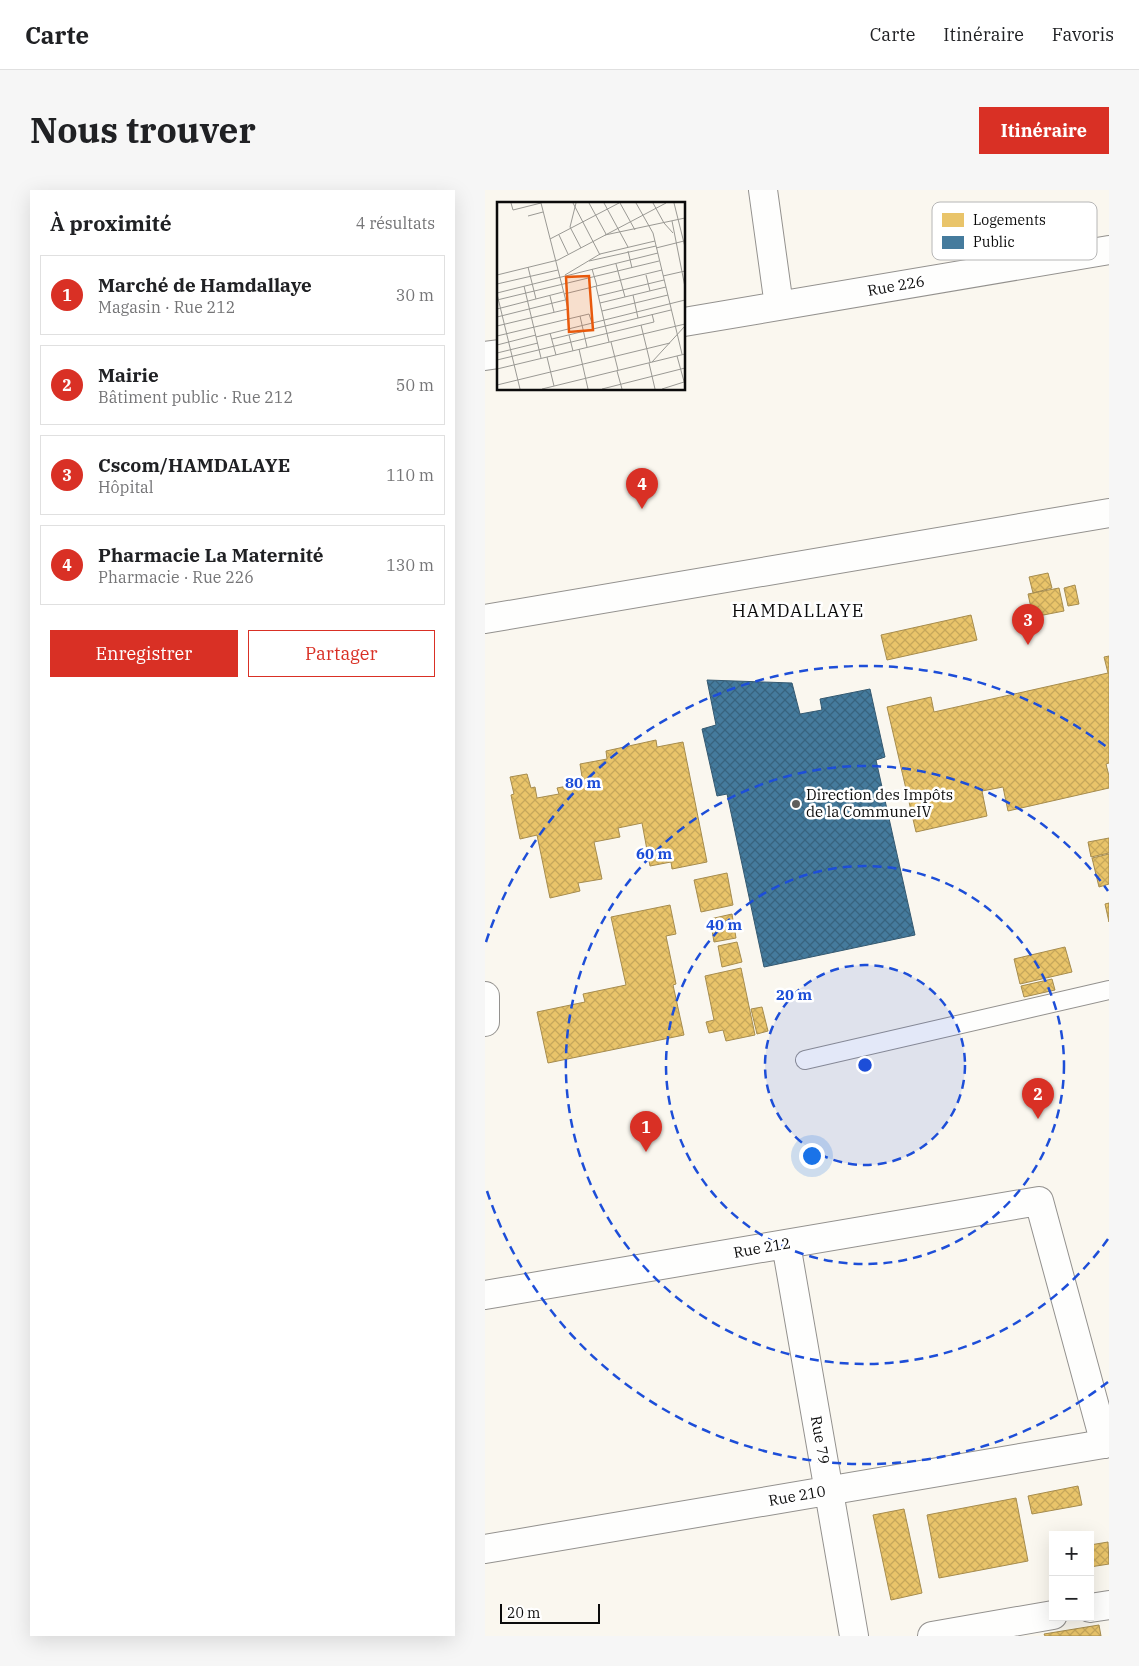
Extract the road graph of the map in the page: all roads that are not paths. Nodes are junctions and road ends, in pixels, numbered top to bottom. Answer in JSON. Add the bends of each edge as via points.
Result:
{"nodes":[{"id":1,"x":763,"y":190,"type":"edge"},
{"id":2,"x":1050,"y":260,"type":"edge"},
{"id":3,"x":779,"y":306,"type":"junction"},
{"id":4,"x":685,"y":322,"type":"edge"},
{"id":5,"x":1109,"y":513,"type":"edge"},
{"id":6,"x":485,"y":619,"type":"edge"},
{"id":7,"x":1109,"y":990,"type":"edge"},
{"id":8,"x":485,"y":996,"type":"edge"},
{"id":9,"x":485,"y":1022,"type":"edge"},
{"id":10,"x":805,"y":1060,"type":"dead end"},
{"id":11,"x":786,"y":1244,"type":"junction"},
{"id":12,"x":485,"y":1295,"type":"edge"},
{"id":13,"x":1107,"y":1443,"type":"edge"},
{"id":14,"x":829,"y":1491,"type":"junction"},
{"id":15,"x":485,"y":1549,"type":"edge"},
{"id":16,"x":1109,"y":1605,"type":"edge"},
{"id":17,"x":1094,"y":1607,"type":"edge"},
{"id":18,"x":1049,"y":1616,"type":"edge"},
{"id":19,"x":854,"y":1636,"type":"edge"},
{"id":20,"x":932,"y":1636,"type":"edge"}],
"edges":[{"from":1,"to":3,"type":"street"},
{"from":2,"to":3,"type":"street","name":"Rue 226"},
{"from":3,"to":4,"type":"street","name":"Rue 226"},
{"from":5,"to":6,"type":"street"},
{"from":7,"to":10,"type":"lane"},
{"from":8,"to":9,"type":"street"},
{"from":11,"to":12,"type":"street","name":"Rue 212"},
{"from":11,"to":13,"type":"street","name":"Rue 212","via":[[1039,1201]]},
{"from":11,"to":14,"type":"street","name":"Rue 79"},
{"from":13,"to":14,"type":"street","name":"Rue 210"},
{"from":14,"to":15,"type":"street","name":"Rue 210"},
{"from":14,"to":19,"type":"street","name":"Rue 79"},
{"from":16,"to":17,"type":"street"},
{"from":18,"to":20,"type":"street"}]}
